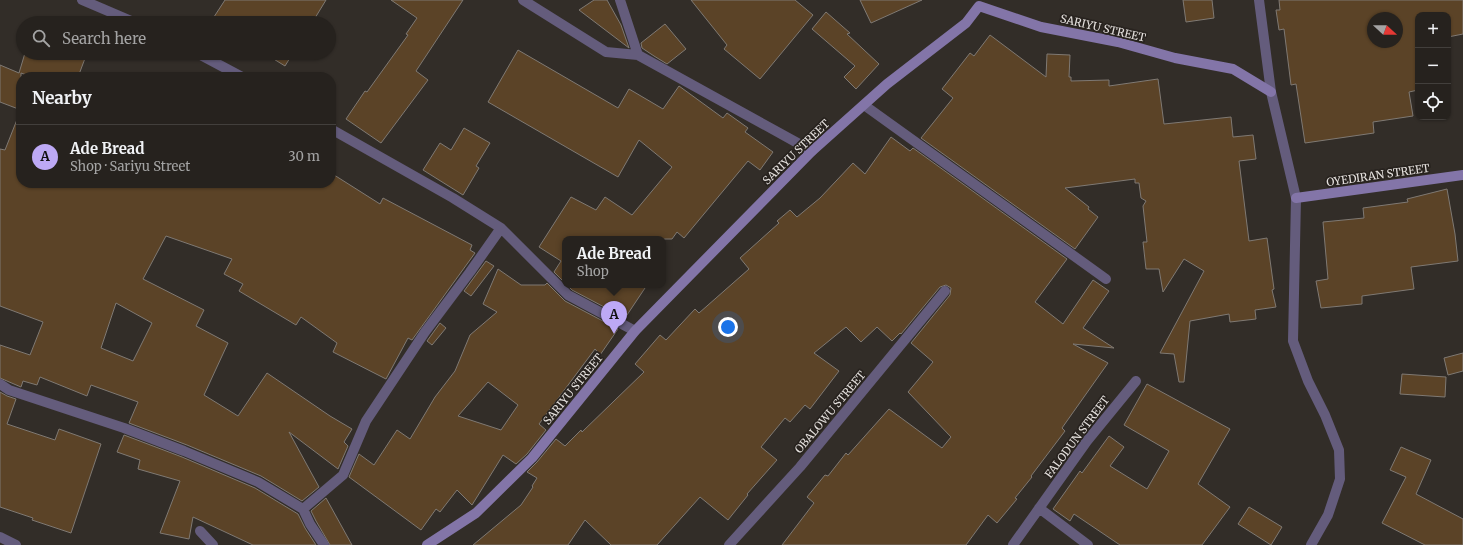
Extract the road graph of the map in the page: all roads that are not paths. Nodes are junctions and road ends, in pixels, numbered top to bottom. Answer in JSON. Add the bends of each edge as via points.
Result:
{"nodes":[{"id":1,"x":82,"y":0,"type":"edge"},
{"id":2,"x":523,"y":0,"type":"edge"},
{"id":3,"x":620,"y":0,"type":"edge"},
{"id":4,"x":1259,"y":0,"type":"edge"},
{"id":5,"x":978,"y":3,"type":"edge"},
{"id":6,"x":120,"y":16,"type":"edge"},
{"id":7,"x":638,"y":55,"type":"junction"},
{"id":8,"x":210,"y":60,"type":"edge"},
{"id":9,"x":233,"y":72,"type":"edge"},
{"id":10,"x":1271,"y":92,"type":"junction"},
{"id":11,"x":864,"y":105,"type":"junction"},
{"id":12,"x":336,"y":132,"type":"edge"},
{"id":13,"x":812,"y":151,"type":"junction"},
{"id":14,"x":1463,"y":175,"type":"edge"},
{"id":15,"x":1296,"y":198,"type":"junction"},
{"id":16,"x":501,"y":228,"type":"junction"},
{"id":17,"x":1106,"y":279,"type":"dead end"},
{"id":18,"x":945,"y":292,"type":"dead end"},
{"id":19,"x":635,"y":330,"type":"junction"},
{"id":20,"x":1136,"y":381,"type":"dead end"},
{"id":21,"x":0,"y":384,"type":"edge"},
{"id":22,"x":1039,"y":508,"type":"junction"},
{"id":23,"x":303,"y":509,"type":"junction"},
{"id":24,"x":200,"y":531,"type":"dead end"},
{"id":25,"x":0,"y":537,"type":"edge"},
{"id":26,"x":16,"y":545,"type":"edge"},
{"id":27,"x":213,"y":545,"type":"edge"},
{"id":28,"x":324,"y":545,"type":"edge"},
{"id":29,"x":427,"y":545,"type":"edge"},
{"id":30,"x":729,"y":545,"type":"edge"},
{"id":31,"x":1013,"y":545,"type":"edge"},
{"id":32,"x":1088,"y":545,"type":"edge"},
{"id":33,"x":1311,"y":545,"type":"edge"}],
"edges":[{"from":1,"to":6,"type":"street"},
{"from":2,"to":7,"type":"street","via":[[606,52]]},
{"from":3,"to":7,"type":"street"},
{"from":4,"to":10,"type":"street"},
{"from":5,"to":10,"type":"street","name":"SARIYU STREET","via":[[1041,27],[1233,69]]},
{"from":5,"to":11,"type":"street","name":"SARIYU STREET","via":[[966,23]]},
{"from":7,"to":13,"type":"street"},
{"from":8,"to":9,"type":"street"},
{"from":10,"to":15,"type":"street"},
{"from":11,"to":13,"type":"street","name":"SARIYU STREET"},
{"from":11,"to":17,"type":"street"},
{"from":12,"to":16,"type":"street"},
{"from":13,"to":19,"type":"street","name":"SARIYU STREET"},
{"from":14,"to":15,"type":"street","name":"OYEDIRAN STREET"},
{"from":15,"to":33,"type":"street","via":[[1293,341],[1308,382],[1326,415],[1339,450],[1340,479],[1328,515]]},
{"from":16,"to":19,"type":"street","via":[[568,295]]},
{"from":16,"to":23,"type":"street","via":[[425,332],[366,421],[343,475]]},
{"from":18,"to":30,"type":"street","name":"OBALOWU STREET","via":[[800,467]]},
{"from":19,"to":29,"type":"street","name":"SARIYU STREET","via":[[532,458],[476,513]]},
{"from":20,"to":22,"type":"street","name":"FALODUN STREET","via":[[1087,441]]},
{"from":21,"to":23,"type":"street","via":[[9,390],[124,428],[199,457],[258,482]]},
{"from":22,"to":31,"type":"street","name":"FALODUN STREET"},
{"from":22,"to":32,"type":"street"},
{"from":23,"to":28,"type":"street"},
{"from":24,"to":27,"type":"street"},
{"from":25,"to":26,"type":"street"}]}
